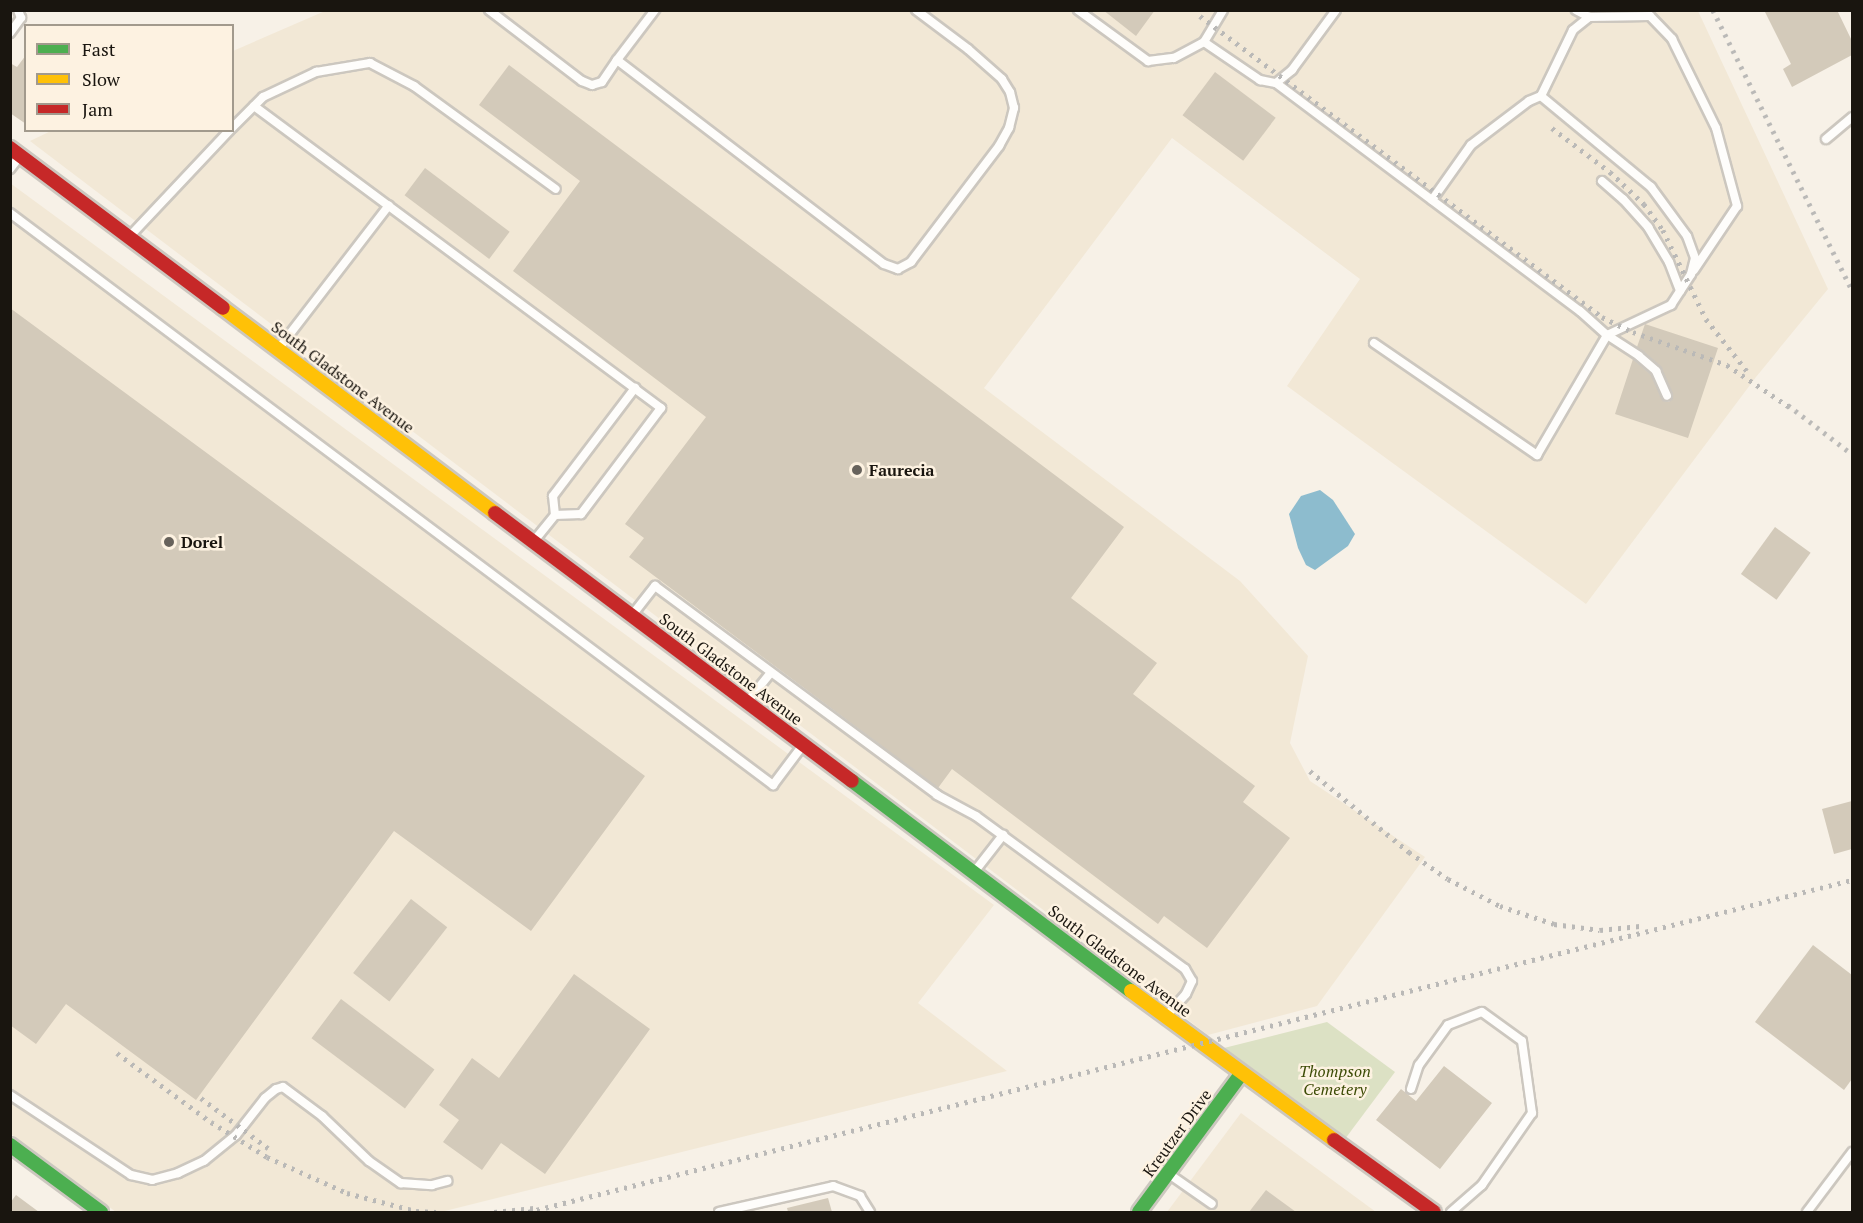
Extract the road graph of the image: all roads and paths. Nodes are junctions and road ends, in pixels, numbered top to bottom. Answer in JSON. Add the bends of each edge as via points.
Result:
{"nodes":[{"id":1,"x":18,"y":10,"type":"edge"},
{"id":2,"x":489,"y":10,"type":"edge"},
{"id":3,"x":655,"y":10,"type":"edge"},
{"id":4,"x":916,"y":10,"type":"edge"},
{"id":5,"x":1078,"y":10,"type":"edge"},
{"id":6,"x":1223,"y":10,"type":"edge"},
{"id":7,"x":1336,"y":10,"type":"edge"},
{"id":8,"x":1576,"y":10,"type":"edge"},
{"id":9,"x":1611,"y":10,"type":"edge"},
{"id":10,"x":1589,"y":17,"type":"junction"},
{"id":11,"x":10,"y":33,"type":"edge"},
{"id":12,"x":1204,"y":42,"type":"junction"},
{"id":13,"x":617,"y":60,"type":"junction"},
{"id":14,"x":1276,"y":83,"type":"junction"},
{"id":15,"x":1541,"y":96,"type":"junction"},
{"id":16,"x":254,"y":106,"type":"junction"},
{"id":17,"x":1852,"y":117,"type":"edge"},
{"id":18,"x":234,"y":126,"type":"edge"},
{"id":19,"x":228,"y":132,"type":"edge"},
{"id":20,"x":1826,"y":139,"type":"dead end"},
{"id":21,"x":15,"y":152,"type":"edge"},
{"id":22,"x":10,"y":169,"type":"edge"},
{"id":23,"x":1602,"y":181,"type":"dead end"},
{"id":24,"x":556,"y":189,"type":"dead end"},
{"id":25,"x":1432,"y":200,"type":"junction"},
{"id":26,"x":389,"y":205,"type":"junction"},
{"id":27,"x":10,"y":213,"type":"edge"},
{"id":28,"x":129,"y":237,"type":"junction"},
{"id":29,"x":1691,"y":274,"type":"junction"},
{"id":30,"x":1680,"y":291,"type":"junction"},
{"id":31,"x":1606,"y":335,"type":"junction"},
{"id":32,"x":1374,"y":343,"type":"dead end"},
{"id":33,"x":278,"y":349,"type":"junction"},
{"id":34,"x":635,"y":388,"type":"junction"},
{"id":35,"x":1667,"y":396,"type":"dead end"},
{"id":36,"x":555,"y":514,"type":"junction"},
{"id":37,"x":534,"y":541,"type":"junction"},
{"id":38,"x":632,"y":615,"type":"junction"},
{"id":39,"x":771,"y":672,"type":"junction"},
{"id":40,"x":747,"y":702,"type":"junction"},
{"id":41,"x":804,"y":744,"type":"junction"},
{"id":42,"x":1003,"y":835,"type":"junction"},
{"id":43,"x":974,"y":872,"type":"junction"},
{"id":44,"x":1166,"y":1016,"type":"junction"},
{"id":45,"x":1241,"y":1074,"type":"junction"},
{"id":46,"x":1411,"y":1089,"type":"dead end"},
{"id":47,"x":10,"y":1095,"type":"edge"},
{"id":48,"x":10,"y":1145,"type":"edge"},
{"id":49,"x":1852,"y":1152,"type":"edge"},
{"id":50,"x":1168,"y":1173,"type":"junction"},
{"id":51,"x":447,"y":1181,"type":"dead end"},
{"id":52,"x":1212,"y":1204,"type":"dead end"},
{"id":53,"x":101,"y":1212,"type":"edge"},
{"id":54,"x":719,"y":1212,"type":"edge"},
{"id":55,"x":870,"y":1212,"type":"edge"},
{"id":56,"x":1139,"y":1212,"type":"edge"},
{"id":57,"x":1434,"y":1212,"type":"edge"},
{"id":58,"x":1451,"y":1212,"type":"edge"},
{"id":59,"x":1808,"y":1212,"type":"edge"}],
"edges":[{"from":1,"to":11,"type":"lane","via":[[21,18]]},
{"from":2,"to":13,"type":"lane","via":[[592,85],[602,82]]},
{"from":3,"to":13,"type":"lane"},
{"from":4,"to":13,"type":"lane","via":[[1002,79],[1014,108],[999,146],[911,262],[898,269],[884,264]]},
{"from":5,"to":12,"type":"lane","via":[[1148,61],[1174,58]]},
{"from":6,"to":12,"type":"lane"},
{"from":7,"to":14,"type":"lane","via":[[1292,70]]},
{"from":8,"to":10,"type":"lane"},
{"from":9,"to":10,"type":"lane"},
{"from":10,"to":15,"type":"lane","via":[[1574,30]]},
{"from":10,"to":29,"type":"lane","via":[[1650,16],[1672,39],[1716,128],[1737,206]]},
{"from":12,"to":14,"type":"lane","via":[[1260,80]]},
{"from":14,"to":25,"type":"lane"},
{"from":15,"to":25,"type":"lane","via":[[1471,145]]},
{"from":15,"to":29,"type":"lane","via":[[1651,187],[1686,236],[1695,258]]},
{"from":16,"to":18,"type":"lane"},
{"from":16,"to":24,"type":"lane","via":[[262,97],[316,72],[370,63],[414,86]]},
{"from":16,"to":26,"type":"lane"},
{"from":17,"to":20,"type":"lane"},
{"from":19,"to":28,"type":"lane"},
{"from":21,"to":22,"type":"lane"},
{"from":21,"to":28,"type":"street","name":"South Gladstone Avenue"},
{"from":23,"to":30,"type":"lane","via":[[1648,227],[1669,262]]},
{"from":25,"to":31,"type":"lane","via":[[1580,311]]},
{"from":26,"to":33,"type":"lane"},
{"from":26,"to":34,"type":"lane"},
{"from":27,"to":41,"type":"lane","via":[[773,785]]},
{"from":28,"to":33,"type":"street","name":"South Gladstone Avenue"},
{"from":29,"to":30,"type":"lane"},
{"from":30,"to":31,"type":"lane","via":[[1671,305]]},
{"from":31,"to":32,"type":"lane","via":[[1538,455]]},
{"from":31,"to":35,"type":"lane","via":[[1650,365]]},
{"from":33,"to":37,"type":"street","name":"South Gladstone Avenue"},
{"from":34,"to":36,"type":"lane","via":[[553,496]]},
{"from":34,"to":36,"type":"lane","via":[[661,408],[581,514]]},
{"from":36,"to":37,"type":"lane"},
{"from":37,"to":38,"type":"street","name":"South Gladstone Avenue"},
{"from":38,"to":39,"type":"lane","via":[[655,586]]},
{"from":38,"to":40,"type":"street","name":"South Gladstone Avenue"},
{"from":39,"to":40,"type":"lane"},
{"from":39,"to":42,"type":"lane","via":[[937,795]]},
{"from":40,"to":41,"type":"street","name":"South Gladstone Avenue"},
{"from":41,"to":43,"type":"street","name":"South Gladstone Avenue"},
{"from":42,"to":43,"type":"lane"},
{"from":42,"to":44,"type":"lane","via":[[1185,969],[1192,981]]},
{"from":43,"to":44,"type":"street","name":"South Gladstone Avenue"},
{"from":44,"to":45,"type":"street","name":"South Gladstone Avenue"},
{"from":45,"to":50,"type":"street","name":"Kreutzer Drive"},
{"from":45,"to":57,"type":"street","name":"South Gladstone Avenue"},
{"from":46,"to":58,"type":"lane","via":[[1419,1065],[1448,1025],[1482,1012],[1522,1041],[1532,1113],[1482,1185]]},
{"from":47,"to":51,"type":"lane","via":[[131,1175],[152,1180],[204,1161],[236,1135],[265,1098],[283,1087],[322,1116],[369,1161],[401,1183],[432,1185]]},
{"from":48,"to":53,"type":"street"},
{"from":49,"to":59,"type":"lane"},
{"from":50,"to":52,"type":"lane"},
{"from":50,"to":56,"type":"street","name":"Kreutzer Drive"},
{"from":54,"to":55,"type":"lane","via":[[833,1186],[860,1196]]}]}
